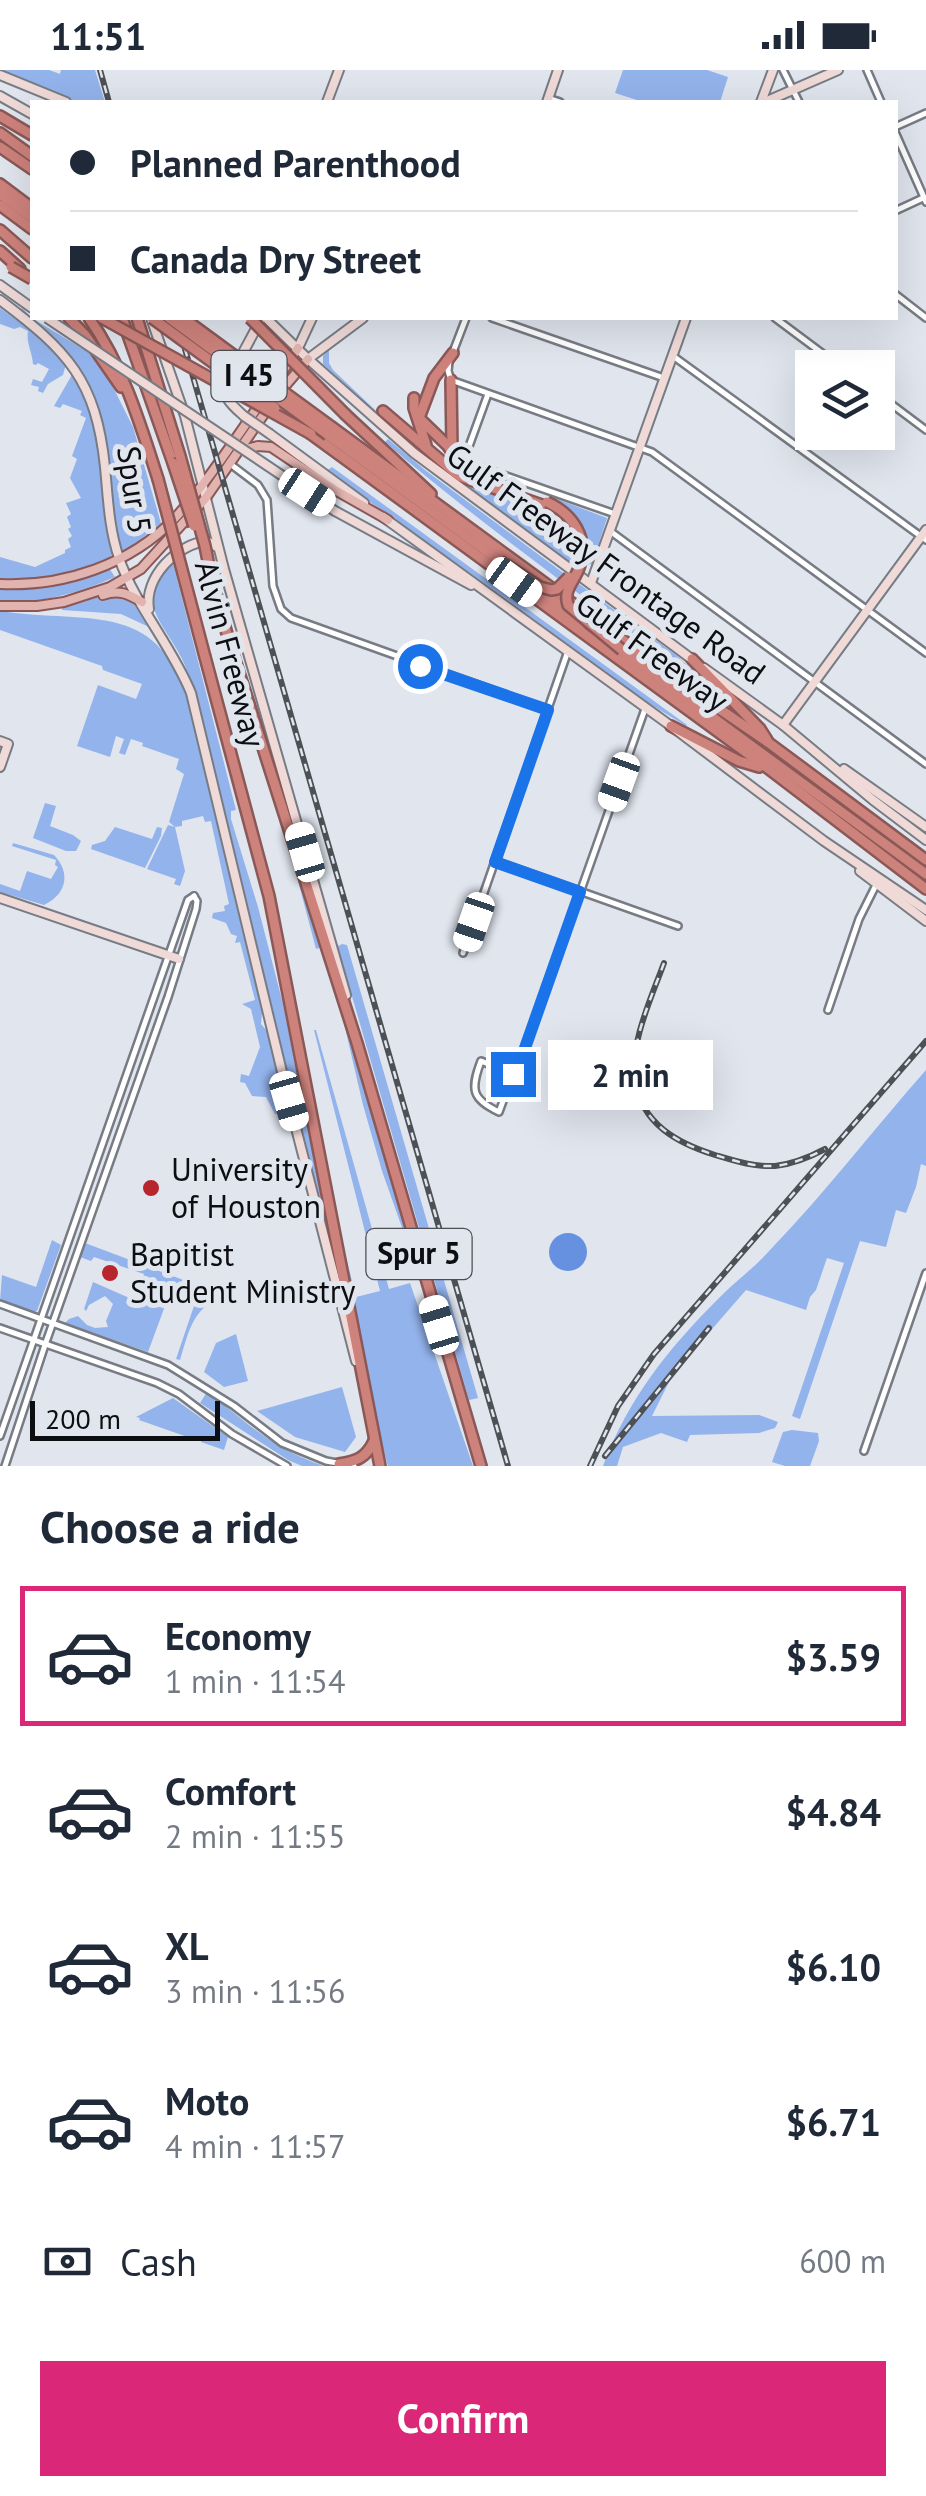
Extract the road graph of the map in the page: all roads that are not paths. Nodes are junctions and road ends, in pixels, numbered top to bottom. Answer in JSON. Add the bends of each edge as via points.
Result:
{"nodes":[{"id":1,"x":339,"y":70,"type":"edge"},
{"id":2,"x":558,"y":70,"type":"edge"},
{"id":3,"x":772,"y":70,"type":"edge"},
{"id":4,"x":784,"y":70,"type":"edge"},
{"id":5,"x":838,"y":70,"type":"edge"},
{"id":6,"x":866,"y":70,"type":"edge"},
{"id":7,"x":0,"y":75,"type":"edge"},
{"id":8,"x":793,"y":91,"type":"junction"},
{"id":9,"x":0,"y":96,"type":"edge"},
{"id":10,"x":61,"y":100,"type":"edge"},
{"id":11,"x":328,"y":100,"type":"edge"},
{"id":12,"x":548,"y":100,"type":"edge"},
{"id":13,"x":764,"y":100,"type":"edge"},
{"id":14,"x":768,"y":100,"type":"edge"},
{"id":15,"x":797,"y":100,"type":"edge"},
{"id":16,"x":881,"y":100,"type":"edge"},
{"id":17,"x":30,"y":113,"type":"edge"},
{"id":18,"x":926,"y":114,"type":"edge"},
{"id":19,"x":3,"y":117,"type":"edge"},
{"id":20,"x":898,"y":128,"type":"edge"},
{"id":21,"x":0,"y":133,"type":"edge"},
{"id":22,"x":30,"y":134,"type":"edge"},
{"id":23,"x":898,"y":137,"type":"edge"},
{"id":24,"x":0,"y":147,"type":"edge"},
{"id":25,"x":30,"y":155,"type":"edge"},
{"id":26,"x":30,"y":168,"type":"edge"},
{"id":27,"x":0,"y":184,"type":"edge"},
{"id":28,"x":0,"y":194,"type":"edge"},
{"id":29,"x":925,"y":199,"type":"edge"},
{"id":30,"x":0,"y":205,"type":"edge"},
{"id":31,"x":30,"y":206,"type":"edge"},
{"id":32,"x":898,"y":210,"type":"edge"},
{"id":33,"x":30,"y":222,"type":"edge"},
{"id":34,"x":30,"y":222,"type":"edge"},
{"id":35,"x":0,"y":230,"type":"edge"},
{"id":36,"x":0,"y":250,"type":"edge"},
{"id":37,"x":30,"y":256,"type":"edge"},
{"id":38,"x":0,"y":261,"type":"edge"},
{"id":39,"x":30,"y":278,"type":"edge"},
{"id":40,"x":30,"y":279,"type":"edge"},
{"id":41,"x":0,"y":285,"type":"edge"},
{"id":42,"x":898,"y":296,"type":"edge"},
{"id":43,"x":0,"y":300,"type":"edge"},
{"id":44,"x":30,"y":307,"type":"edge"},
{"id":45,"x":926,"y":318,"type":"edge"},
{"id":46,"x":50,"y":320,"type":"edge"},
{"id":47,"x":71,"y":320,"type":"edge"},
{"id":48,"x":90,"y":320,"type":"edge"},
{"id":49,"x":106,"y":320,"type":"edge"},
{"id":50,"x":123,"y":320,"type":"edge"},
{"id":51,"x":138,"y":320,"type":"edge"},
{"id":52,"x":152,"y":320,"type":"edge"},
{"id":53,"x":154,"y":320,"type":"edge"},
{"id":54,"x":171,"y":320,"type":"edge"},
{"id":55,"x":184,"y":320,"type":"edge"},
{"id":56,"x":252,"y":320,"type":"edge"},
{"id":57,"x":263,"y":320,"type":"edge"},
{"id":58,"x":266,"y":320,"type":"edge"},
{"id":59,"x":311,"y":320,"type":"edge"},
{"id":60,"x":360,"y":320,"type":"edge"},
{"id":61,"x":465,"y":320,"type":"edge"},
{"id":62,"x":498,"y":320,"type":"edge"},
{"id":63,"x":685,"y":320,"type":"edge"},
{"id":64,"x":777,"y":320,"type":"edge"},
{"id":65,"x":298,"y":348,"type":"junction"},
{"id":66,"x":818,"y":350,"type":"edge"},
{"id":67,"x":452,"y":352,"type":"junction"},
{"id":68,"x":673,"y":356,"type":"junction"},
{"id":69,"x":308,"y":359,"type":"junction"},
{"id":70,"x":664,"y":378,"type":"junction"},
{"id":71,"x":451,"y":380,"type":"junction"},
{"id":72,"x":488,"y":394,"type":"junction"},
{"id":73,"x":414,"y":398,"type":"dead end"},
{"id":74,"x":895,"y":407,"type":"edge"},
{"id":75,"x":384,"y":411,"type":"dead end"},
{"id":76,"x":419,"y":418,"type":"junction"},
{"id":77,"x":141,"y":425,"type":"junction"},
{"id":78,"x":926,"y":430,"type":"edge"},
{"id":79,"x":405,"y":432,"type":"junction"},
{"id":80,"x":311,"y":434,"type":"junction"},
{"id":81,"x":328,"y":435,"type":"junction"},
{"id":82,"x":422,"y":436,"type":"junction"},
{"id":83,"x":443,"y":440,"type":"junction"},
{"id":84,"x":640,"y":446,"type":"junction"},
{"id":85,"x":238,"y":451,"type":"junction"},
{"id":86,"x":430,"y":452,"type":"junction"},
{"id":87,"x":453,"y":452,"type":"junction"},
{"id":88,"x":176,"y":460,"type":"junction"},
{"id":89,"x":230,"y":464,"type":"junction"},
{"id":90,"x":202,"y":484,"type":"junction"},
{"id":91,"x":205,"y":499,"type":"junction"},
{"id":92,"x":439,"y":503,"type":"junction"},
{"id":93,"x":546,"y":504,"type":"junction"},
{"id":94,"x":616,"y":514,"type":"junction"},
{"id":95,"x":388,"y":520,"type":"junction"},
{"id":96,"x":610,"y":532,"type":"junction"},
{"id":97,"x":924,"y":536,"type":"edge"},
{"id":98,"x":219,"y":551,"type":"junction"},
{"id":99,"x":119,"y":558,"type":"junction"},
{"id":100,"x":500,"y":561,"type":"junction"},
{"id":101,"x":93,"y":570,"type":"junction"},
{"id":102,"x":128,"y":578,"type":"junction"},
{"id":103,"x":0,"y":584,"type":"edge"},
{"id":104,"x":592,"y":584,"type":"junction"},
{"id":105,"x":37,"y":598,"type":"junction"},
{"id":106,"x":494,"y":598,"type":"junction"},
{"id":107,"x":60,"y":602,"type":"junction"},
{"id":108,"x":142,"y":602,"type":"junction"},
{"id":109,"x":0,"y":606,"type":"edge"},
{"id":110,"x":867,"y":609,"type":"junction"},
{"id":111,"x":150,"y":617,"type":"junction"},
{"id":112,"x":622,"y":650,"type":"junction"},
{"id":113,"x":568,"y":652,"type":"junction"},
{"id":114,"x":926,"y":653,"type":"edge"},
{"id":115,"x":692,"y":658,"type":"junction"},
{"id":116,"x":814,"y":682,"type":"junction"},
{"id":117,"x":645,"y":709,"type":"junction"},
{"id":118,"x":548,"y":710,"type":"junction"},
{"id":119,"x":784,"y":725,"type":"junction"},
{"id":120,"x":671,"y":726,"type":"junction"},
{"id":121,"x":0,"y":741,"type":"edge"},
{"id":122,"x":769,"y":743,"type":"junction"},
{"id":123,"x":815,"y":750,"type":"junction"},
{"id":124,"x":926,"y":764,"type":"edge"},
{"id":125,"x":0,"y":767,"type":"edge"},
{"id":126,"x":768,"y":769,"type":"junction"},
{"id":127,"x":926,"y":827,"type":"edge"},
{"id":128,"x":883,"y":835,"type":"junction"},
{"id":129,"x":926,"y":840,"type":"edge"},
{"id":130,"x":842,"y":854,"type":"junction"},
{"id":131,"x":926,"y":860,"type":"edge"},
{"id":132,"x":495,"y":862,"type":"junction"},
{"id":133,"x":926,"y":874,"type":"edge"},
{"id":134,"x":876,"y":885,"type":"junction"},
{"id":135,"x":926,"y":889,"type":"edge"},
{"id":136,"x":580,"y":892,"type":"junction"},
{"id":137,"x":0,"y":898,"type":"edge"},
{"id":138,"x":926,"y":910,"type":"edge"},
{"id":139,"x":926,"y":920,"type":"edge"},
{"id":140,"x":180,"y":924,"type":"junction"},
{"id":141,"x":678,"y":926,"type":"dead end"},
{"id":142,"x":190,"y":927,"type":"junction"},
{"id":143,"x":463,"y":953,"type":"dead end"},
{"id":144,"x":174,"y":957,"type":"junction"},
{"id":145,"x":828,"y":1010,"type":"dead end"},
{"id":146,"x":356,"y":1043,"type":"junction"},
{"id":147,"x":513,"y":1074,"type":"junction"},
{"id":148,"x":926,"y":1273,"type":"edge"},
{"id":149,"x":0,"y":1304,"type":"edge"},
{"id":150,"x":40,"y":1319,"type":"junction"},
{"id":151,"x":52,"y":1324,"type":"junction"},
{"id":152,"x":0,"y":1328,"type":"edge"},
{"id":153,"x":33,"y":1341,"type":"junction"},
{"id":154,"x":45,"y":1345,"type":"junction"},
{"id":155,"x":365,"y":1399,"type":"junction"},
{"id":156,"x":0,"y":1436,"type":"edge"},
{"id":157,"x":14,"y":1440,"type":"junction"},
{"id":158,"x":374,"y":1441,"type":"junction"},
{"id":159,"x":864,"y":1451,"type":"dead end"},
{"id":160,"x":339,"y":1464,"type":"junction"},
{"id":161,"x":5,"y":1466,"type":"edge"},
{"id":162,"x":287,"y":1466,"type":"edge"},
{"id":163,"x":354,"y":1466,"type":"edge"},
{"id":164,"x":380,"y":1466,"type":"edge"},
{"id":165,"x":480,"y":1466,"type":"edge"}],
"edges":[{"from":1,"to":11,"type":"main road"},
{"from":2,"to":12,"type":"main road"},
{"from":3,"to":13,"type":"main road"},
{"from":4,"to":8,"type":"street"},
{"from":5,"to":8,"type":"main road"},
{"from":6,"to":16,"type":"street"},
{"from":7,"to":10,"type":"main road"},
{"from":8,"to":14,"type":"main road"},
{"from":8,"to":15,"type":"street"},
{"from":9,"to":17,"type":"main road"},
{"from":18,"to":20,"type":"street"},
{"from":19,"to":22,"type":"highway"},
{"from":21,"to":25,"type":"highway"},
{"from":23,"to":29,"type":"street"},
{"from":24,"to":26,"type":"highway"},
{"from":27,"to":31,"type":"highway"},
{"from":28,"to":33,"type":"highway"},
{"from":29,"to":32,"type":"street"},
{"from":30,"to":34,"type":"highway"},
{"from":35,"to":37,"type":"highway"},
{"from":36,"to":39,"type":"highway"},
{"from":38,"to":40,"type":"highway","bridge":true},
{"from":41,"to":44,"type":"main road"},
{"from":42,"to":45,"type":"street"},
{"from":43,"to":99,"type":"main road","name":"Spur 5","via":[[57,346],[88,392],[101,432]]},
{"from":46,"to":106,"type":"main road","bridge":true,"via":[[335,510]]},
{"from":47,"to":77,"type":"highway","via":[[108,366]]},
{"from":48,"to":77,"type":"highway"},
{"from":49,"to":80,"type":"highway","bridge":true},
{"from":50,"to":88,"type":"highway"},
{"from":51,"to":88,"type":"highway"},
{"from":52,"to":90,"type":"main road","name":"Spur 5"},
{"from":53,"to":80,"type":"highway","name":"Gulf Freeway","number":"I 45","bridge":true},
{"from":54,"to":81,"type":"highway","name":"Gulf Freeway","number":"I 45","bridge":true},
{"from":55,"to":81,"type":"highway","name":"Gulf Freeway","number":"I 45","bridge":true},
{"from":56,"to":92,"type":"highway","bridge":true},
{"from":57,"to":95,"type":"main road","bridge":true,"via":[[225,387],[229,401]]},
{"from":58,"to":65,"type":"main road","name":"Gulf Freeway Frontage Road"},
{"from":59,"to":65,"type":"main road"},
{"from":60,"to":69,"type":"main road"},
{"from":61,"to":67,"type":"street"},
{"from":62,"to":70,"type":"street"},
{"from":63,"to":68,"type":"main road"},
{"from":64,"to":66,"type":"street"},
{"from":65,"to":69,"type":"main road","name":"Gulf Freeway Frontage Road"},
{"from":65,"to":90,"type":"main road"},
{"from":67,"to":71,"type":"street"},
{"from":67,"to":76,"type":"highway"},
{"from":68,"to":70,"type":"main road"},
{"from":68,"to":97,"type":"street"},
{"from":69,"to":85,"type":"main road"},
{"from":69,"to":104,"type":"main road","name":"Gulf Freeway Frontage Road","via":[[414,453]]},
{"from":70,"to":84,"type":"main road"},
{"from":71,"to":72,"type":"street"},
{"from":71,"to":87,"type":"highway"},
{"from":72,"to":84,"type":"street"},
{"from":72,"to":94,"type":"street","via":[[469,463]]},
{"from":73,"to":76,"type":"highway"},
{"from":74,"to":78,"type":"street"},
{"from":75,"to":79,"type":"highway"},
{"from":76,"to":82,"type":"highway"},
{"from":76,"to":83,"type":"highway"},
{"from":77,"to":155,"type":"highway","name":"Alvin Freeway","number":"Spur 5","bridge":true,"via":[[268,896]]},
{"from":79,"to":82,"type":"highway"},
{"from":79,"to":86,"type":"highway"},
{"from":80,"to":81,"type":"highway","name":"Gulf Freeway","number":"I 45","bridge":true},
{"from":81,"to":92,"type":"highway","name":"Gulf Freeway","number":"I 45"},
{"from":81,"to":100,"type":"highway","name":"Gulf Freeway","number":"I 45"},
{"from":81,"to":126,"type":"highway","name":"Gulf Freeway","number":"I 45"},
{"from":82,"to":83,"type":"highway"},
{"from":82,"to":86,"type":"highway"},
{"from":83,"to":87,"type":"highway"},
{"from":84,"to":94,"type":"main road"},
{"from":84,"to":110,"type":"street"},
{"from":85,"to":89,"type":"main road"},
{"from":85,"to":95,"type":"main road","via":[[271,447]]},
{"from":86,"to":93,"type":"highway","via":[[459,476]]},
{"from":87,"to":93,"type":"highway","via":[[469,474]]},
{"from":88,"to":146,"type":"highway","name":"Alvin Freeway","number":"Spur 5","bridge":true},
{"from":89,"to":91,"type":"main road"},
{"from":89,"to":118,"type":"street","via":[[267,500],[274,586],[291,618]]},
{"from":90,"to":91,"type":"main road","name":"Spur 5"},
{"from":90,"to":99,"type":"main road","via":[[146,544]]},
{"from":91,"to":98,"type":"main road","name":"Spur 5"},
{"from":91,"to":102,"type":"main road"},
{"from":92,"to":122,"type":"highway","name":"Gulf Freeway","number":"I 45"},
{"from":93,"to":100,"type":"highway","bridge":true,"via":[[575,535],[576,559],[566,580],[546,589]]},
{"from":93,"to":112,"type":"highway","bridge":true,"via":[[571,518],[582,542],[568,605]]},
{"from":94,"to":96,"type":"main road"},
{"from":95,"to":106,"type":"main road"},
{"from":96,"to":104,"type":"main road"},
{"from":96,"to":116,"type":"street"},
{"from":97,"to":110,"type":"main road"},
{"from":98,"to":111,"type":"main road","via":[[208,541],[195,542],[160,570],[149,590]]},
{"from":98,"to":146,"type":"main road","name":"Spur 5"},
{"from":99,"to":101,"type":"main road"},
{"from":99,"to":102,"type":"main road","name":"Spur 5"},
{"from":100,"to":112,"type":"highway","name":"Gulf Freeway","bridge":true},
{"from":101,"to":103,"type":"main road","via":[[43,583]]},
{"from":101,"to":105,"type":"main road","via":[[40,588]]},
{"from":102,"to":107,"type":"main road"},
{"from":102,"to":108,"type":"main road","name":"Spur 5"},
{"from":104,"to":115,"type":"main road","name":"Gulf Freeway Frontage Road"},
{"from":105,"to":107,"type":"main road"},
{"from":105,"to":109,"type":"main road"},
{"from":106,"to":113,"type":"main road"},
{"from":107,"to":108,"type":"main road","via":[[76,605],[117,591]]},
{"from":108,"to":111,"type":"main road","name":"Spur 5"},
{"from":110,"to":114,"type":"street"},
{"from":110,"to":116,"type":"main road"},
{"from":111,"to":155,"type":"main road","name":"Spur 5","via":[[191,693]]},
{"from":112,"to":128,"type":"highway","name":"Gulf Freeway"},
{"from":113,"to":117,"type":"main road"},
{"from":113,"to":118,"type":"street"},
{"from":115,"to":119,"type":"main road","name":"Gulf Freeway Frontage Road"},
{"from":115,"to":122,"type":"highway"},
{"from":116,"to":119,"type":"main road"},
{"from":116,"to":124,"type":"street"},
{"from":117,"to":120,"type":"main road"},
{"from":117,"to":136,"type":"street"},
{"from":118,"to":132,"type":"street"},
{"from":119,"to":123,"type":"main road","name":"Gulf Freeway Frontage Road"},
{"from":120,"to":126,"type":"highway"},
{"from":120,"to":130,"type":"main road"},
{"from":121,"to":125,"type":"main road","via":[[8,744]]},
{"from":122,"to":128,"type":"highway","name":"Gulf Freeway","number":"I 45"},
{"from":123,"to":127,"type":"main road"},
{"from":123,"to":129,"type":"main road","name":"Gulf Freeway Frontage Road"},
{"from":126,"to":135,"type":"highway","name":"Gulf Freeway","number":"I 45"},
{"from":128,"to":131,"type":"highway","name":"Gulf Freeway","number":"I 45"},
{"from":128,"to":133,"type":"highway","name":"Gulf Freeway"},
{"from":130,"to":134,"type":"main road"},
{"from":130,"to":138,"type":"main road"},
{"from":132,"to":136,"type":"street"},
{"from":132,"to":143,"type":"street"},
{"from":134,"to":139,"type":"main road"},
{"from":134,"to":145,"type":"street"},
{"from":136,"to":141,"type":"street"},
{"from":136,"to":147,"type":"street"},
{"from":137,"to":144,"type":"main road"},
{"from":140,"to":142,"type":"street"},
{"from":140,"to":142,"type":"street","via":[[194,896]]},
{"from":140,"to":144,"type":"street"},
{"from":142,"to":144,"type":"street"},
{"from":144,"to":150,"type":"street"},
{"from":144,"to":151,"type":"street","via":[[168,997]]},
{"from":146,"to":165,"type":"highway","name":"Spur 5","number":"Spur 5"},
{"from":147,"to":147,"type":"street","via":[[480,1061],[474,1092],[480,1102],[500,1112]]},
{"from":148,"to":159,"type":"street"},
{"from":149,"to":150,"type":"street"},
{"from":150,"to":151,"type":"street"},
{"from":150,"to":153,"type":"street"},
{"from":151,"to":154,"type":"street"},
{"from":151,"to":160,"type":"street","via":[[168,1365],[282,1443]]},
{"from":152,"to":153,"type":"street"},
{"from":153,"to":154,"type":"street"},
{"from":153,"to":156,"type":"street"},
{"from":154,"to":157,"type":"street"},
{"from":154,"to":162,"type":"street","via":[[157,1383]]},
{"from":155,"to":158,"type":"highway","name":"Spur 5","number":"Spur 5"},
{"from":156,"to":157,"type":"street"},
{"from":157,"to":161,"type":"street"},
{"from":158,"to":160,"type":"highway","via":[[358,1461]]},
{"from":158,"to":164,"type":"highway","name":"Spur 5","number":"Spur 5"},
{"from":160,"to":163,"type":"street"}]}
